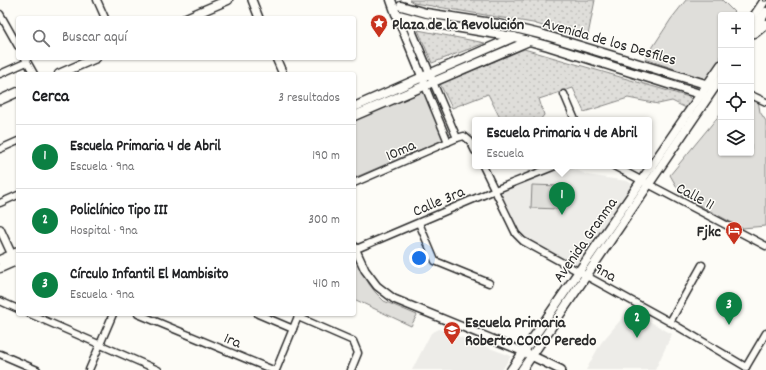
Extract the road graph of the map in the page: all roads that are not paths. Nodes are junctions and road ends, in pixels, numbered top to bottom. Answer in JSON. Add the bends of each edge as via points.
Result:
{"nodes":[{"id":1,"x":97,"y":0,"type":"edge"},
{"id":2,"x":228,"y":0,"type":"edge"},
{"id":3,"x":252,"y":0,"type":"edge"},
{"id":4,"x":390,"y":0,"type":"edge"},
{"id":5,"x":400,"y":3,"type":"edge"},
{"id":6,"x":764,"y":7,"type":"edge"},
{"id":7,"x":0,"y":14,"type":"edge"},
{"id":8,"x":396,"y":14,"type":"junction"},
{"id":9,"x":104,"y":16,"type":"edge"},
{"id":10,"x":191,"y":16,"type":"edge"},
{"id":11,"x":258,"y":16,"type":"edge"},
{"id":12,"x":406,"y":17,"type":"junction"},
{"id":13,"x":754,"y":18,"type":"edge"},
{"id":14,"x":766,"y":24,"type":"edge"},
{"id":15,"x":7,"y":26,"type":"junction"},
{"id":16,"x":0,"y":29,"type":"edge"},
{"id":17,"x":754,"y":29,"type":"edge"},
{"id":18,"x":532,"y":32,"type":"junction"},
{"id":19,"x":754,"y":33,"type":"edge"},
{"id":20,"x":514,"y":37,"type":"junction"},
{"id":21,"x":529,"y":41,"type":"junction"},
{"id":22,"x":16,"y":42,"type":"edge"},
{"id":23,"x":26,"y":60,"type":"edge"},
{"id":24,"x":90,"y":60,"type":"edge"},
{"id":25,"x":277,"y":60,"type":"edge"},
{"id":26,"x":630,"y":60,"type":"junction"},
{"id":27,"x":627,"y":71,"type":"junction"},
{"id":28,"x":33,"y":72,"type":"edge"},
{"id":29,"x":63,"y":72,"type":"edge"},
{"id":30,"x":282,"y":72,"type":"edge"},
{"id":31,"x":0,"y":74,"type":"edge"},
{"id":32,"x":426,"y":76,"type":"junction"},
{"id":33,"x":716,"y":83,"type":"edge"},
{"id":34,"x":429,"y":84,"type":"junction"},
{"id":35,"x":16,"y":93,"type":"edge"},
{"id":36,"x":564,"y":94,"type":"dead end"},
{"id":37,"x":705,"y":95,"type":"junction"},
{"id":38,"x":754,"y":96,"type":"edge"},
{"id":39,"x":0,"y":100,"type":"edge"},
{"id":40,"x":766,"y":102,"type":"edge"},
{"id":41,"x":356,"y":106,"type":"edge"},
{"id":42,"x":356,"y":115,"type":"edge"},
{"id":43,"x":574,"y":117,"type":"edge"},
{"id":44,"x":456,"y":138,"type":"junction"},
{"id":45,"x":16,"y":142,"type":"edge"},
{"id":46,"x":448,"y":142,"type":"junction"},
{"id":47,"x":472,"y":145,"type":"edge"},
{"id":48,"x":0,"y":149,"type":"edge"},
{"id":49,"x":484,"y":169,"type":"edge"},
{"id":50,"x":548,"y":169,"type":"edge"},
{"id":51,"x":620,"y":169,"type":"edge"},
{"id":52,"x":356,"y":182,"type":"edge"},
{"id":53,"x":645,"y":182,"type":"junction"},
{"id":54,"x":495,"y":190,"type":"junction"},
{"id":55,"x":16,"y":196,"type":"edge"},
{"id":56,"x":0,"y":203,"type":"edge"},
{"id":57,"x":419,"y":223,"type":"junction"},
{"id":58,"x":0,"y":229,"type":"edge"},
{"id":59,"x":766,"y":246,"type":"edge"},
{"id":60,"x":356,"y":248,"type":"edge"},
{"id":61,"x":356,"y":253,"type":"edge"},
{"id":62,"x":16,"y":258,"type":"edge"},
{"id":63,"x":0,"y":260,"type":"edge"},
{"id":64,"x":702,"y":265,"type":"dead end"},
{"id":65,"x":0,"y":268,"type":"edge"},
{"id":66,"x":582,"y":274,"type":"junction"},
{"id":67,"x":489,"y":283,"type":"dead end"},
{"id":68,"x":0,"y":301,"type":"edge"},
{"id":69,"x":16,"y":308,"type":"edge"},
{"id":70,"x":35,"y":316,"type":"edge"},
{"id":71,"x":112,"y":316,"type":"edge"},
{"id":72,"x":143,"y":316,"type":"edge"},
{"id":73,"x":263,"y":316,"type":"edge"},
{"id":74,"x":299,"y":316,"type":"edge"},
{"id":75,"x":301,"y":316,"type":"edge"},
{"id":76,"x":670,"y":322,"type":"junction"},
{"id":77,"x":293,"y":329,"type":"junction"},
{"id":78,"x":766,"y":333,"type":"edge"},
{"id":79,"x":100,"y":345,"type":"junction"},
{"id":80,"x":524,"y":352,"type":"junction"},
{"id":81,"x":0,"y":354,"type":"edge"},
{"id":82,"x":532,"y":356,"type":"junction"},
{"id":83,"x":747,"y":369,"type":"edge"},
{"id":84,"x":37,"y":370,"type":"edge"},
{"id":85,"x":89,"y":370,"type":"edge"},
{"id":86,"x":158,"y":370,"type":"edge"},
{"id":87,"x":275,"y":370,"type":"edge"},
{"id":88,"x":351,"y":370,"type":"edge"},
{"id":89,"x":511,"y":370,"type":"edge"},
{"id":90,"x":522,"y":370,"type":"edge"},
{"id":91,"x":561,"y":370,"type":"edge"}],
"edges":[{"from":1,"to":9,"type":"street"},
{"from":2,"to":10,"type":"main road"},
{"from":3,"to":11,"type":"street"},
{"from":4,"to":8,"type":"main road"},
{"from":5,"to":12,"type":"main road"},
{"from":5,"to":18,"type":"main road","name":"Avenida de los Desfiles","via":[[426,13]]},
{"from":6,"to":13,"type":"main road"},
{"from":6,"to":17,"type":"main road"},
{"from":7,"to":15,"type":"street"},
{"from":8,"to":12,"type":"main road","name":"Avenida de los Desfiles"},
{"from":8,"to":32,"type":"street"},
{"from":12,"to":20,"type":"main road","name":"Avenida de los Desfiles"},
{"from":12,"to":32,"type":"street"},
{"from":14,"to":19,"type":"main road"},
{"from":15,"to":16,"type":"street"},
{"from":15,"to":22,"type":"street"},
{"from":18,"to":20,"type":"main road"},
{"from":18,"to":26,"type":"main road","name":"Avenida de los Desfiles"},
{"from":20,"to":21,"type":"main road","name":"Avenida de los Desfiles"},
{"from":20,"to":32,"type":"main road"},
{"from":21,"to":27,"type":"main road","name":"Avenida de los Desfiles"},
{"from":21,"to":34,"type":"main road"},
{"from":23,"to":28,"type":"street"},
{"from":23,"to":31,"type":"street"},
{"from":24,"to":29,"type":"main road"},
{"from":25,"to":30,"type":"street"},
{"from":26,"to":27,"type":"main road"},
{"from":26,"to":33,"type":"main road","name":"Avenida de los Desfiles"},
{"from":27,"to":37,"type":"main road","name":"Avenida de los Desfiles"},
{"from":32,"to":34,"type":"street"},
{"from":32,"to":41,"type":"main road"},
{"from":33,"to":37,"type":"main road","name":"Avenida Granma"},
{"from":34,"to":42,"type":"main road"},
{"from":34,"to":44,"type":"street"},
{"from":34,"to":46,"type":"street"},
{"from":35,"to":39,"type":"main road"},
{"from":36,"to":43,"type":"street"},
{"from":37,"to":53,"type":"main road","name":"Avenida Granma"},
{"from":38,"to":40,"type":"street"},
{"from":44,"to":46,"type":"street","name":"10ma"},
{"from":44,"to":47,"type":"street","via":[[464,136]]},
{"from":45,"to":48,"type":"street"},
{"from":46,"to":52,"type":"street","name":"10ma"},
{"from":49,"to":54,"type":"street","name":"9na"},
{"from":50,"to":54,"type":"street","name":"Calle 3ra"},
{"from":51,"to":53,"type":"street","name":"Calle 11"},
{"from":53,"to":59,"type":"street","name":"Calle 11"},
{"from":53,"to":66,"type":"main road","name":"Avenida Granma"},
{"from":54,"to":57,"type":"street","name":"Calle 3ra"},
{"from":54,"to":66,"type":"street","name":"9na","via":[[516,234],[523,241]]},
{"from":55,"to":56,"type":"street"},
{"from":57,"to":60,"type":"street","name":"Calle 3ra"},
{"from":57,"to":67,"type":"street","via":[[435,261]]},
{"from":58,"to":62,"type":"street"},
{"from":61,"to":80,"type":"street","via":[[377,286],[394,300]]},
{"from":62,"to":63,"type":"main road"},
{"from":62,"to":65,"type":"main road"},
{"from":64,"to":76,"type":"street"},
{"from":66,"to":76,"type":"street","name":"9na"},
{"from":66,"to":80,"type":"main road","name":"Avenida Granma"},
{"from":66,"to":82,"type":"main road","name":"Avenida Granma"},
{"from":68,"to":69,"type":"street"},
{"from":70,"to":79,"type":"street"},
{"from":71,"to":79,"type":"street"},
{"from":72,"to":87,"type":"street","name":"1ra"},
{"from":73,"to":77,"type":"street"},
{"from":74,"to":77,"type":"street"},
{"from":75,"to":88,"type":"street","via":[[353,341],[358,353]]},
{"from":76,"to":83,"type":"street","name":"9na"},
{"from":77,"to":87,"type":"street"},
{"from":78,"to":83,"type":"street"},
{"from":79,"to":85,"type":"street"},
{"from":79,"to":86,"type":"street"},
{"from":80,"to":82,"type":"main road"},
{"from":80,"to":89,"type":"main road","name":"Avenida Granma"},
{"from":81,"to":84,"type":"street"},
{"from":82,"to":90,"type":"main road","name":"Avenida Granma"},
{"from":82,"to":91,"type":"main road"}]}
